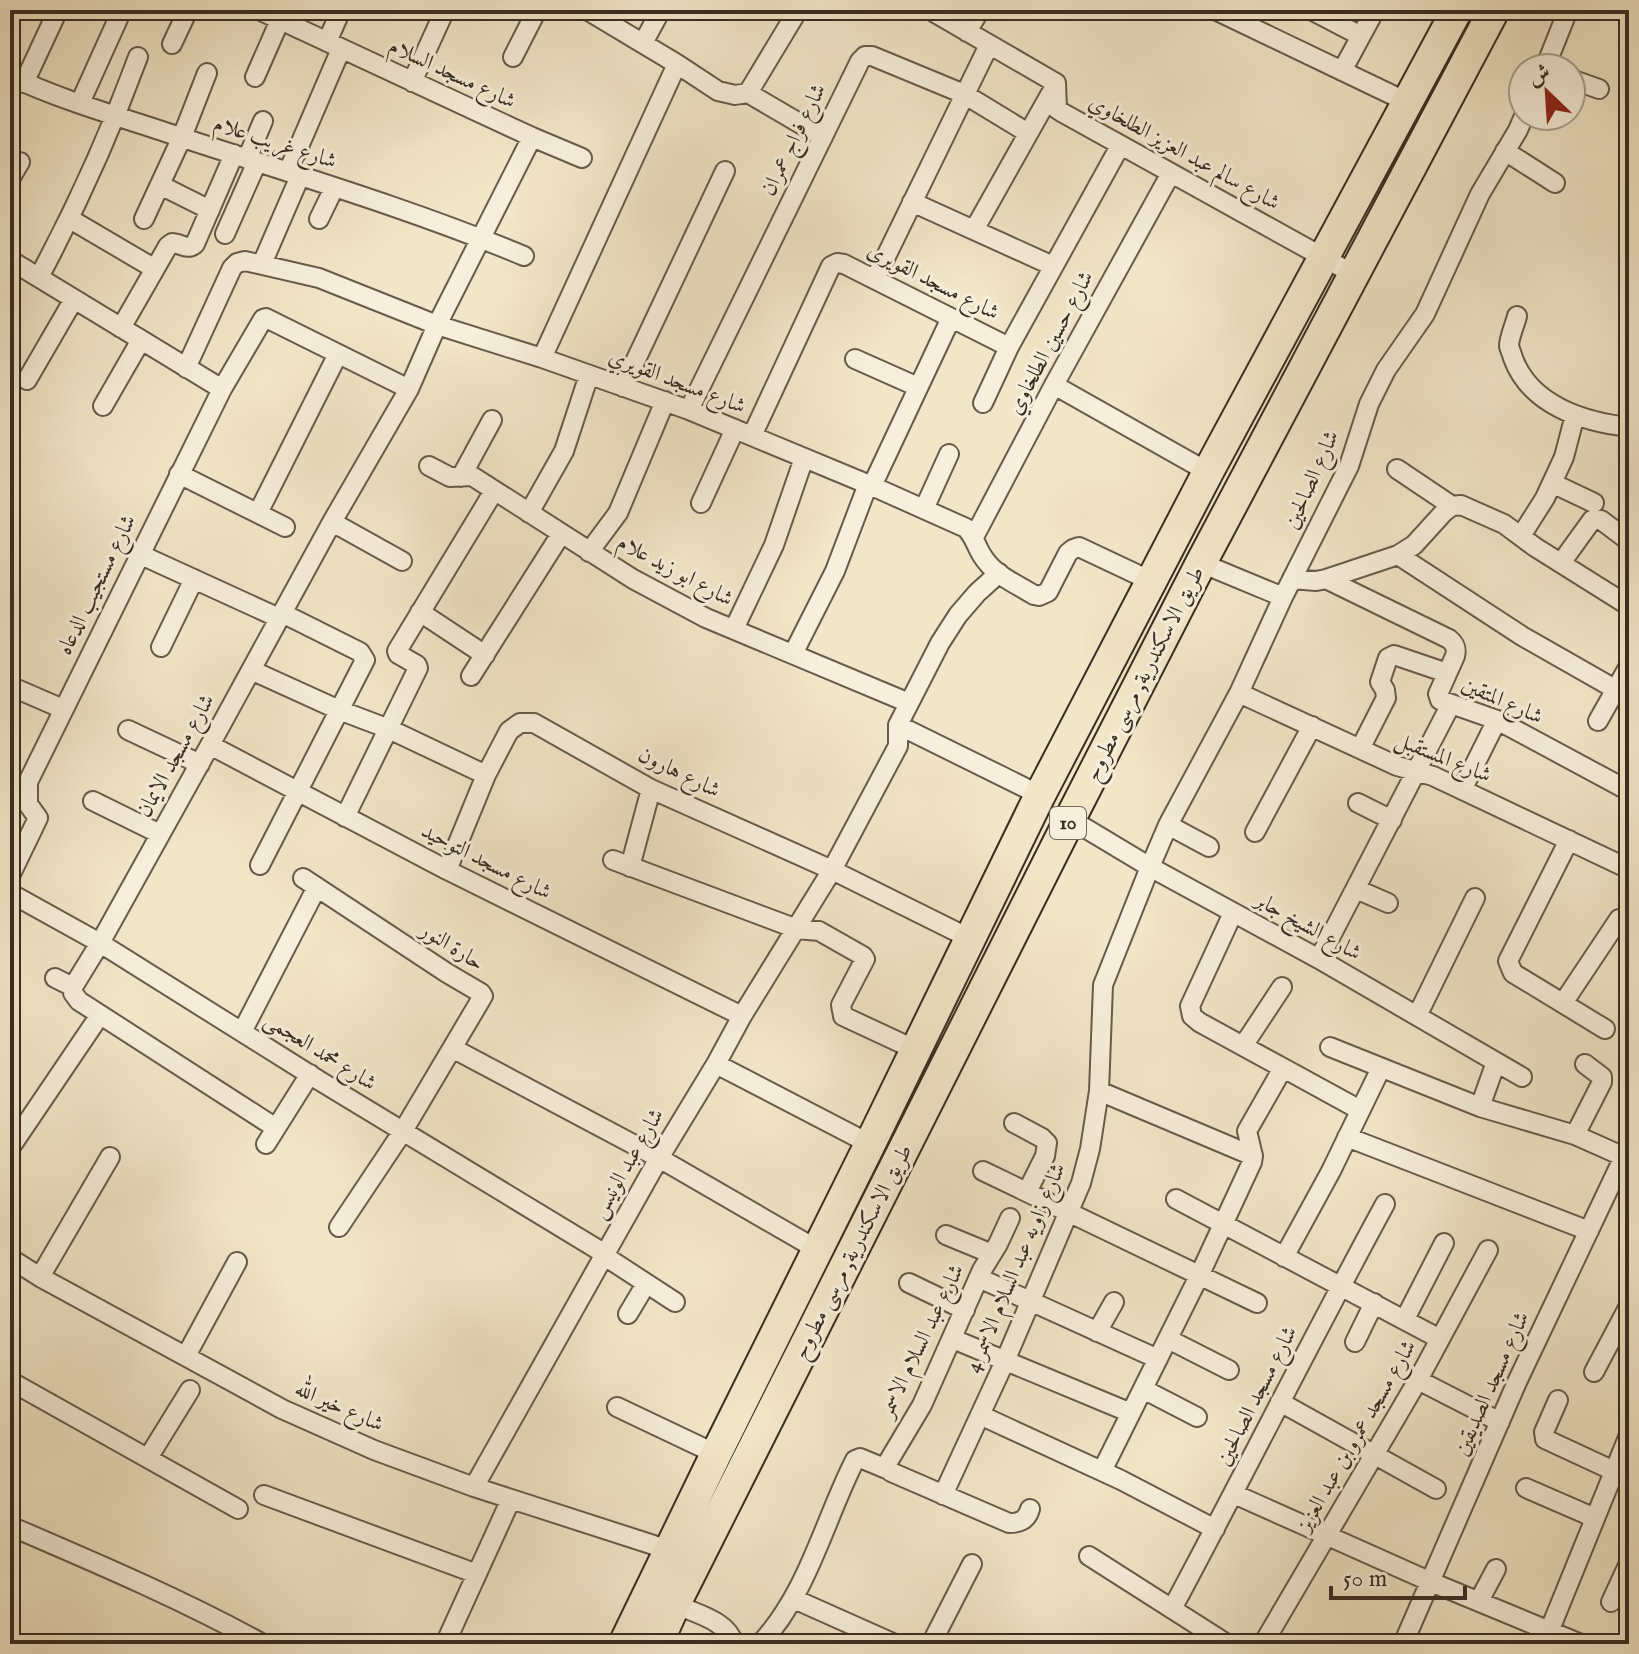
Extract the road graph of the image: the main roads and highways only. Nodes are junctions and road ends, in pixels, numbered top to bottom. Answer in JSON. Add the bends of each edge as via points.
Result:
{"nodes":[{"id":1,"x":1457,"y":10,"type":"edge"},
{"id":2,"x":1494,"y":10,"type":"edge"},
{"id":3,"x":1364,"y":182,"type":"junction"},
{"id":4,"x":1395,"y":199,"type":"junction"},
{"id":5,"x":624,"y":1644,"type":"edge"},
{"id":6,"x":657,"y":1644,"type":"edge"}],
"edges":[{"from":1,"to":3,"type":"main road","name":"طريق الاسكندرية, مرسى مطروح","number":"10"},
{"from":2,"to":4,"type":"main road","name":"طريق الاسكندرية, مرسى مطروح","number":"10"},
{"from":3,"to":4,"type":"main road"},
{"from":3,"to":5,"type":"main road","name":"طريق الاسكندرية, مرسى مطروح","number":"10","via":[[1040,795]]},
{"from":4,"to":6,"type":"main road","name":"طريق الاسكندرية, مرسى مطروح","number":"10","via":[[1070,819]]}]}
